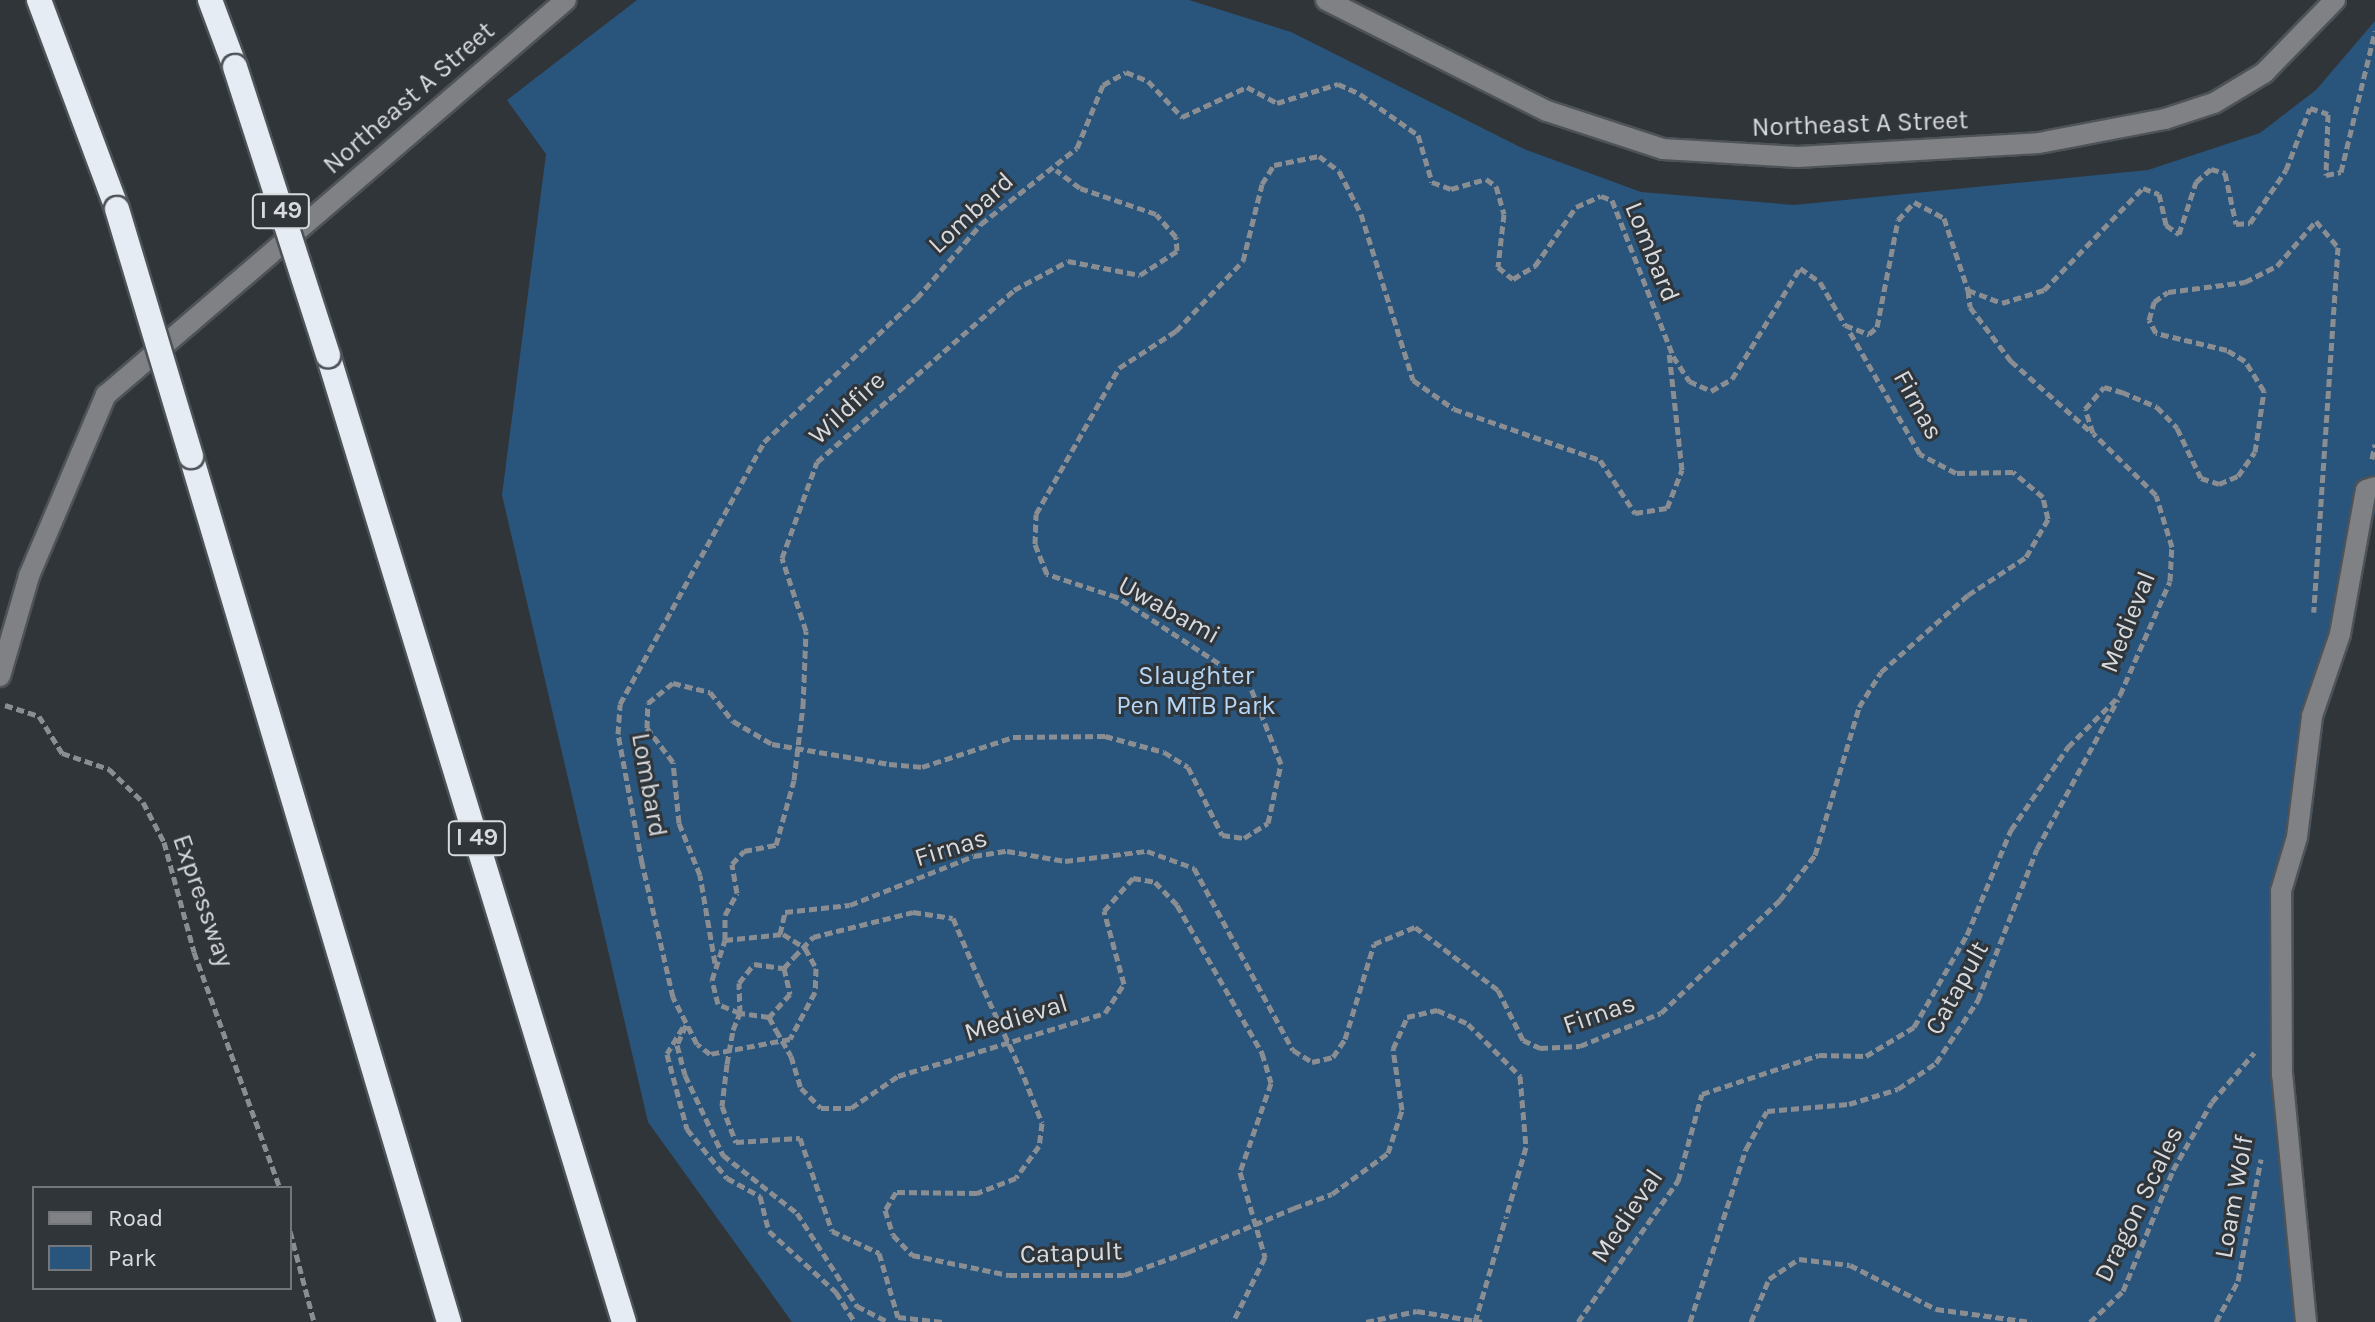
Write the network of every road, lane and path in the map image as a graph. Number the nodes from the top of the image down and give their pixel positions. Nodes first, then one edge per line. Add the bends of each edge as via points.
1 (39, 0) edge
2 (210, 0) edge
3 (1326, 0) edge
4 (2335, 0) edge
5 (560, 1) edge
6 (2375, 31) edge
7 (1056, 170) junction
8 (1968, 290) junction
9 (1845, 325) junction
10 (1668, 345) junction
11 (2093, 433) junction
12 (2375, 487) edge
13 (2316, 625) dead end
14 (0, 676) edge
15 (2120, 695) junction
16 (0, 703) edge
17 (798, 751) junction
18 (780, 934) junction
19 (725, 940) junction
20 (715, 968) junction
21 (784, 968) junction
22 (740, 1013) junction
23 (769, 1017) junction
24 (687, 1024) junction
25 (2279, 1027) junction
26 (2264, 1151) dead end
27 (279, 1186) edge
28 (292, 1239) edge
29 (314, 1322) edge
30 (449, 1322) edge
31 (624, 1322) edge
32 (855, 1322) edge
33 (888, 1322) edge
34 (943, 1322) edge
35 (1233, 1322) edge
36 (1366, 1322) edge
37 (1475, 1322) edge
38 (1482, 1322) edge
39 (1578, 1322) edge
40 (1690, 1322) edge
41 (1751, 1322) edge
42 (2031, 1322) edge
43 (2090, 1322) edge
44 (2216, 1322) edge
45 (2306, 1322) edge

1 - 30 highway, bridge via 117,209
2 - 31 highway, I 49, bridge via 328,355
3 - 4 street, Northeast A Street via 1547,111 1663,149 1798,157 2039,143 2165,119 2214,103 2264,73
5 - 14 street, Northeast A Street via 106,395 39,551
6 - 8 path via 2341,172 2326,175 2328,114 2310,108 2286,170 2250,223 2236,224 2229,182 2211,169 2196,182 2179,234 2166,225 2159,194 2143,188 2044,290 2002,303
7 - 10 path, Lombard via 1077,148 1103,85 1126,72 1148,81 1182,117 1247,87 1277,103 1338,84 1418,135 1432,182 1442,188 1472,178 1496,186 1504,214 1498,267 1513,279 1535,266 1576,207 1601,196 1612,200
7 - 17 path, Wildfire, bridge via 1080,188 1156,214 1176,237 1177,251 1140,275 1068,261 1014,290 817,462 782,558 806,631
7 - 24 path, Lombard via 981,224 917,298 764,442 625,690 618,734 673,997
8 - 9 path via 1944,218 1914,202 1898,220 1884,316 1869,334
8 - 11 path, Medieval via 1970,307 2011,361
9 - 10 path, Lombard via 1820,282 1800,268 1722,388 1689,381
9 - 18 path, Firnas via 1892,394 1920,454 1956,473 2013,472 2043,497 2048,519 2026,557 1968,595 1881,672 1859,707 1815,855 1780,900 1661,1013 1580,1046 1540,1048 1523,1040 1498,990 1415,927 1374,944 1345,1039 1333,1057 1312,1062 1293,1050 1194,868 1147,851 1065,861 1007,851 974,856 850,905 785,912
10 - 17 path, Uwabami via 1682,470 1667,508 1635,513 1600,460 1454,409 1413,380 1352,191 1319,156 1285,160 1262,184 1243,261 1176,331 1119,368 1036,514 1035,544 1047,574 1117,597 1249,683 1281,764 1268,823 1244,838 1222,835 1188,767 1164,752 1105,736 1013,737 922,767
11 - 13 path via 2085,409 2104,387 2122,392 2157,407 2177,428 2201,478 2219,484 2238,476 2255,452 2264,391 2245,361 2227,350 2156,333 2149,320 2154,302 2168,292 2245,282 2277,266 2316,221 2330,230 2338,247 2323,398
11 - 15 path, Medieval via 2156,495 2172,547 2170,581
12 - 25 street via 2366,490 2340,634 2312,716 2297,837 2281,891
15 - 39 path, Medieval via 2061,756 2011,830 1967,935 1914,1027 1866,1056 1819,1055 1702,1094 1678,1181
15 - 40 path, Catapult via 2091,761 2037,849 1978,1000 1936,1063 1898,1089 1849,1104 1767,1111 1746,1149
16 - 27 path, Expressway via 39,716 62,753 109,769 143,802 164,842 194,952
17 - 19 path, Wildfire, bridge via 776,845 744,851 732,864 737,893 725,915
17 - 20 path, Uwabami via 751,735 692,684 673,683 648,703 647,728 673,762 679,823 700,875
18 - 19 path
18 - 24 path, Lombard via 805,948 816,968 815,992 790,1039 710,1054
19 - 20 path
20 - 22 path via 718,1004
21 - 22 path via 754,964 739,983
21 - 23 path via 790,994
21 - 37 path, Catapult, bridge via 813,937 913,912 953,918 1042,1123 1039,1146 1016,1178 977,1193 896,1192 885,1210 893,1235 912,1255 1009,1275 1124,1275 1332,1194 1388,1153 1402,1110 1393,1049 1407,1017 1437,1010 1468,1024 1520,1076 1526,1147
22 - 23 path
22 - 34 path, bridge via 722,1106 736,1142 800,1138 832,1231 879,1253 898,1317
23 - 35 path, Medieval, bridge via 791,1056 801,1088 821,1108 851,1108 898,1076 1105,1013 1124,984 1104,911 1133,878 1155,882 1185,919 1262,1053 1271,1083 1240,1172 1265,1257
24 - 32 path via 667,1054 687,1129 727,1178 760,1196 769,1231 836,1292
24 - 33 path via 677,1045 685,1075 723,1155 797,1213 857,1306
25 - 43 path, Dragon Scales via 2212,1102 2173,1170 2123,1291
25 - 45 street
26 - 44 path, Loam Wolf via 2238,1281
28 - 29 path
36 - 38 path via 1417,1311
41 - 42 path via 1769,1279 1799,1259 1850,1265 1936,1309

